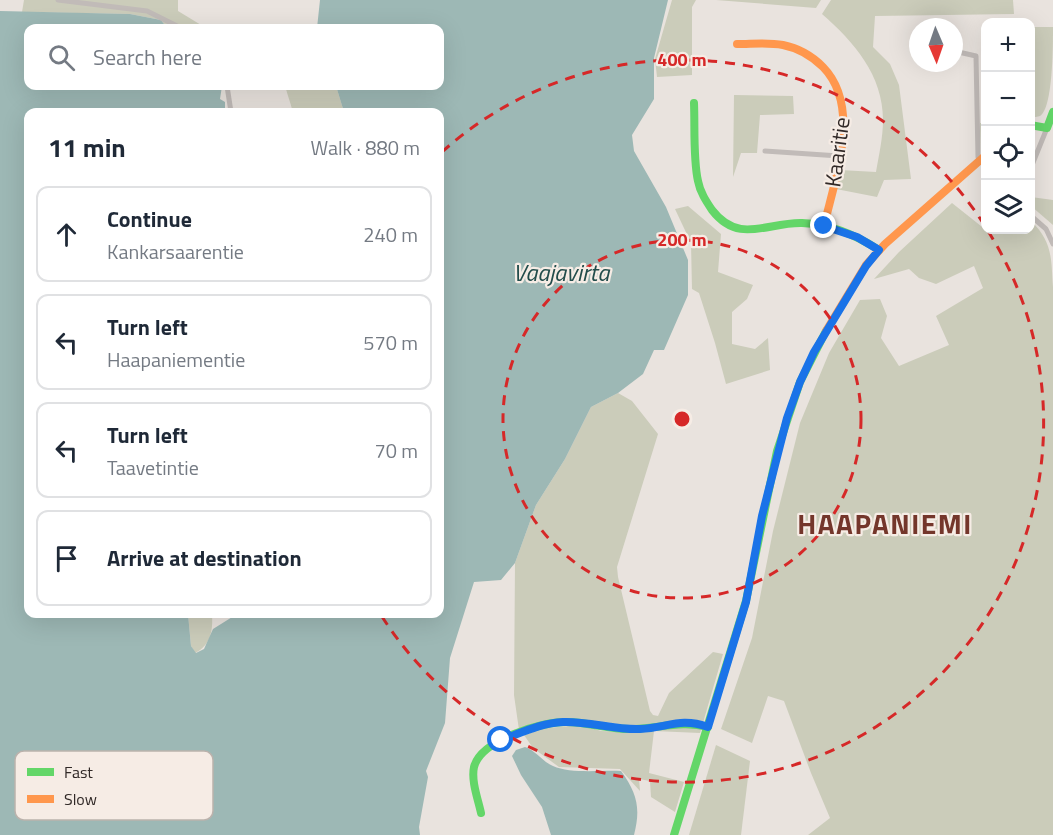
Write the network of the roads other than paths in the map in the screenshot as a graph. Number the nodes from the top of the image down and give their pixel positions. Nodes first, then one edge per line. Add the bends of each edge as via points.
1 (58, 0) edge
2 (173, 24) edge
3 (737, 44) dead end
4 (963, 53) edge
5 (228, 90) edge
6 (694, 103) dead end
7 (230, 108) edge
8 (1053, 112) edge
9 (1035, 126) edge
10 (1047, 128) junction
11 (765, 151) dead end
12 (839, 156) junction
13 (981, 158) edge
14 (1035, 158) edge
15 (981, 160) edge
16 (1035, 219) edge
17 (824, 226) junction
18 (1053, 244) edge
19 (879, 250) junction
20 (708, 727) junction
21 (481, 813) dead end
22 (674, 835) edge

1 - 2 street via 147,11
3 - 12 street, Kaaritie via 798,49 810,54 825,69 842,98
4 - 13 street via 976,56
5 - 7 street
6 - 17 street via 699,190 726,224 752,231 784,224
8 - 10 street
9 - 10 street
10 - 14 street
11 - 12 street
12 - 17 street, Kaaritie
15 - 19 street
16 - 18 street via 1046,229
17 - 19 street via 857,237
19 - 20 street via 814,352 790,409 772,472 746,602
20 - 21 street via 680,722 628,729 565,722 501,740 491,745 476,764
20 - 22 street

